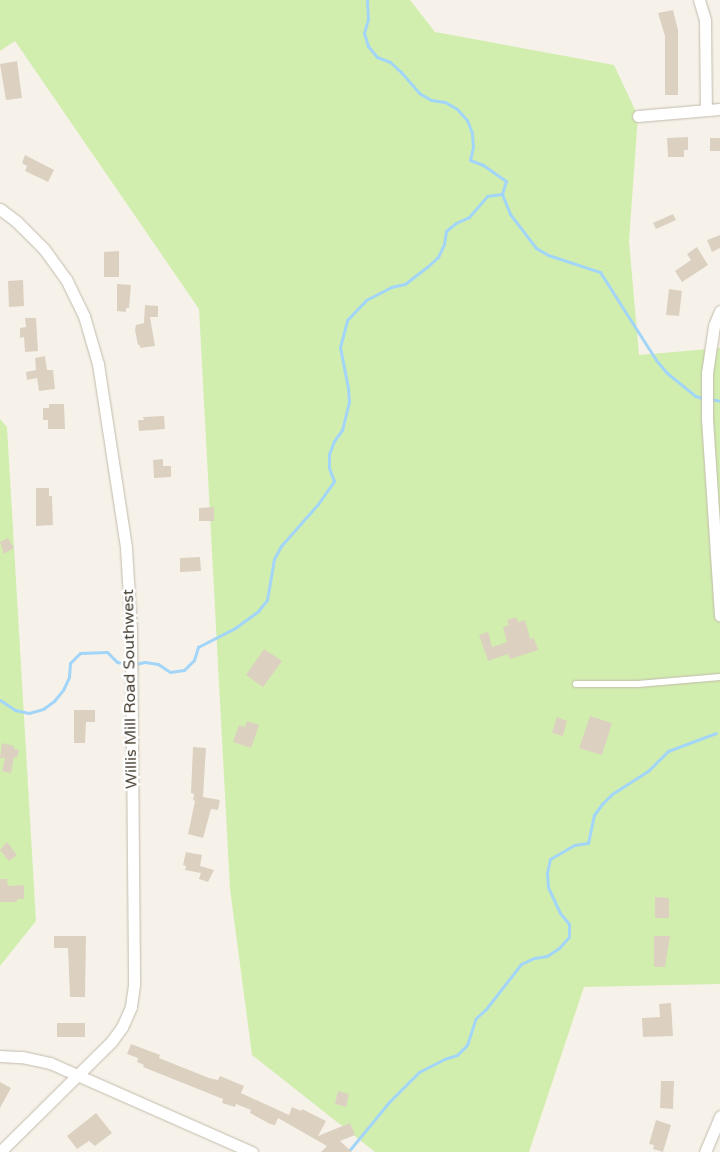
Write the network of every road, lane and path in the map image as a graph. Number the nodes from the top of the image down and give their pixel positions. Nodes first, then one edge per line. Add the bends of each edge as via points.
1 (699, 0) edge
2 (706, 109) junction
3 (720, 109) edge
4 (638, 116) dead end
5 (0, 209) edge
6 (720, 310) edge
7 (720, 616) edge
8 (720, 677) edge
9 (576, 684) dead end
10 (0, 1056) edge
11 (80, 1075) junction
12 (720, 1116) edge
13 (0, 1152) edge
14 (252, 1152) edge
15 (705, 1152) edge

1 - 2 street via 705,20
2 - 3 street
2 - 4 street
5 - 11 street, Willis Mill Road Southwest via 44,249 66,279 84,316 98,364 126,548 131,630 134,985 131,1007 122,1027
6 - 7 street via 714,326 707,373
8 - 9 lane via 638,684
10 - 11 street via 50,1063
11 - 13 street, Willis Mill Road Southwest
11 - 14 street
12 - 15 street

